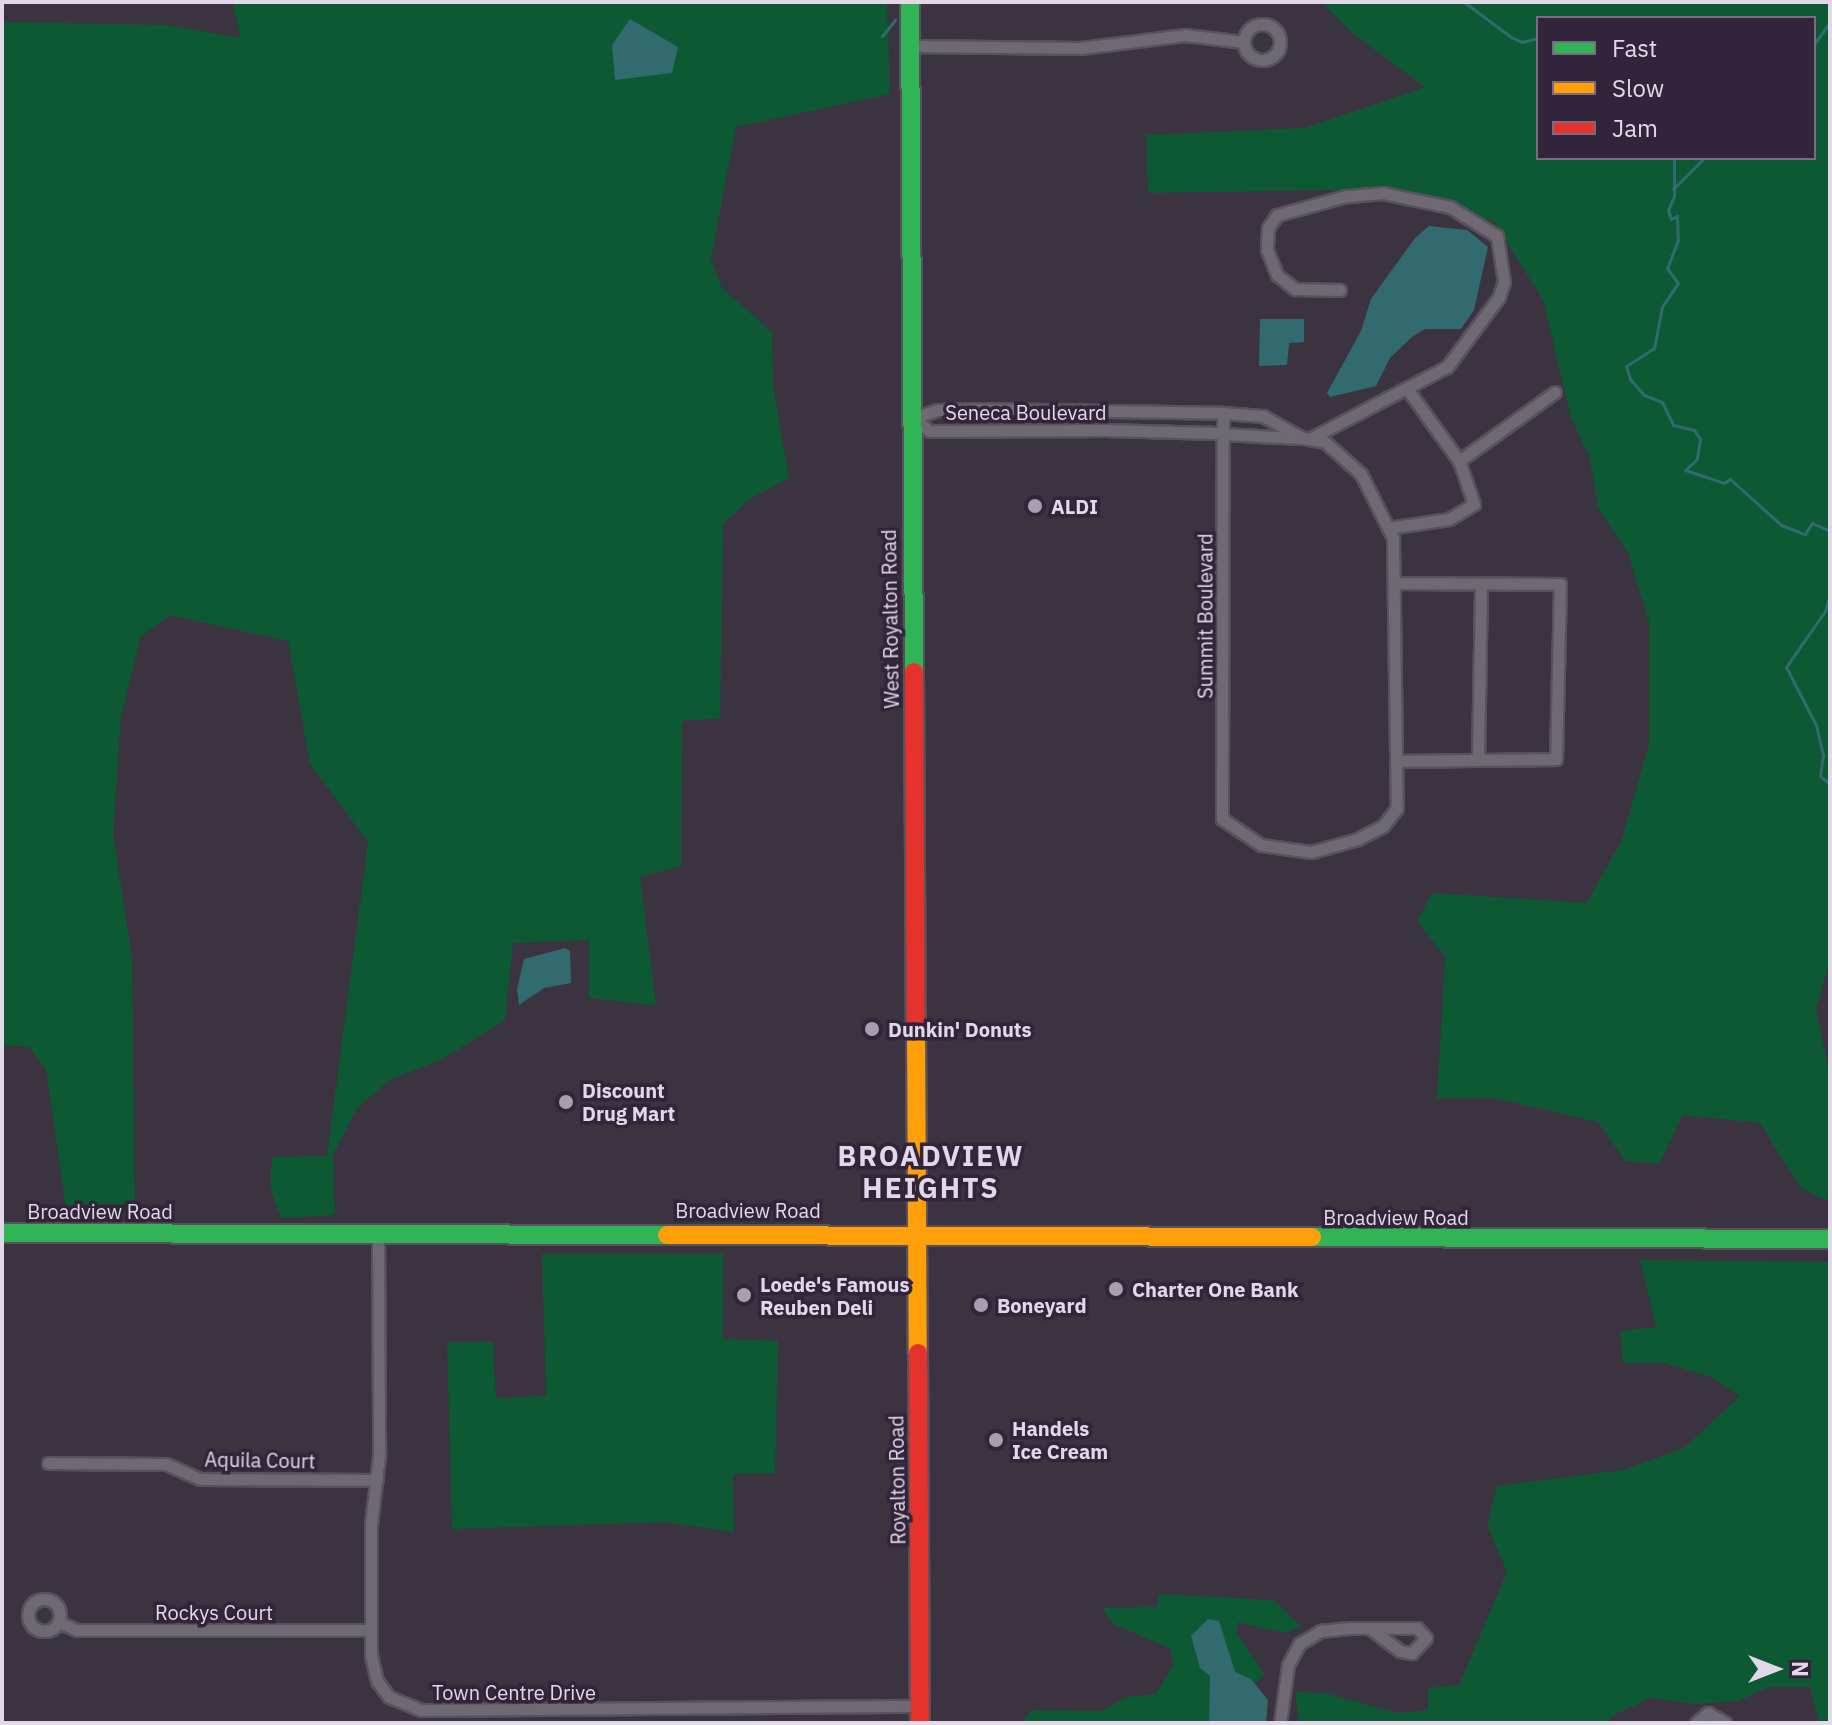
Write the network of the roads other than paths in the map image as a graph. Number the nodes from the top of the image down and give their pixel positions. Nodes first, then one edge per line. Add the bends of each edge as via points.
1 (910, 2) edge
2 (1244, 42) dead end
3 (910, 46) junction
4 (1340, 290) dead end
5 (1408, 390) junction
6 (1555, 392) dead end
7 (1223, 413) junction
8 (912, 418) junction
9 (1223, 434) junction
10 (1306, 439) junction
11 (1459, 461) junction
12 (1388, 528) junction
13 (1394, 583) junction
14 (1481, 584) junction
15 (1478, 760) junction
16 (1396, 761) junction
17 (1397, 808) joint
18 (2, 1233) edge
19 (378, 1233) junction
20 (918, 1236) junction
21 (1830, 1239) edge
22 (48, 1463) dead end
23 (377, 1480) junction
24 (58, 1622) dead end
25 (1370, 1628) dead end
26 (371, 1630) junction
27 (920, 1714) edge
28 (1280, 1723) edge
29 (1696, 1723) edge
30 (1725, 1723) edge

1 - 3 main road, West Royalton Road
2 - 3 street via 1185,35 1081,48
3 - 8 main road, West Royalton Road
4 - 5 street via 1295,289 1277,275 1267,250 1268,228 1277,215 1346,196 1383,193 1450,207 1497,236 1504,282 1499,297 1447,367
5 - 10 street
5 - 11 street
6 - 11 street
7 - 8 street, Seneca Boulevard via 980,409
7 - 9 street, Summit Boulevard
7 - 10 street, Seneca Boulevard via 1263,416
8 - 9 street, Seneca Boulevard via 930,431
8 - 20 main road, West Royalton Road
9 - 10 street, Seneca Boulevard
9 - 17 street, Summit Boulevard via 1222,819 1261,845 1311,852 1358,839 1383,826
10 - 12 street, Seneca Boulevard via 1325,442 1361,474
11 - 12 street via 1474,504 1449,519
12 - 13 street, Seneca Boulevard
13 - 14 street
13 - 16 street, Seneca Boulevard
14 - 15 street
14 - 15 street via 1560,584 1556,759
15 - 16 street
16 - 17 street, Seneca Boulevard
18 - 19 main road, Broadview Road
19 - 20 main road, Broadview Road
19 - 23 street, Town Centre Drive
20 - 21 main road, Broadview Road
20 - 27 main road, Royalton Road
22 - 23 street, Aquila Court via 166,1464 200,1479
23 - 26 street, Town Centre Drive via 371,1524
24 - 26 street, Rockys Court via 77,1630
25 - 28 street via 1321,1631 1299,1644 1282,1686
26 - 27 street, Town Centre Drive via 378,1685 394,1701 415,1710
29 - 30 street via 1714,1713

